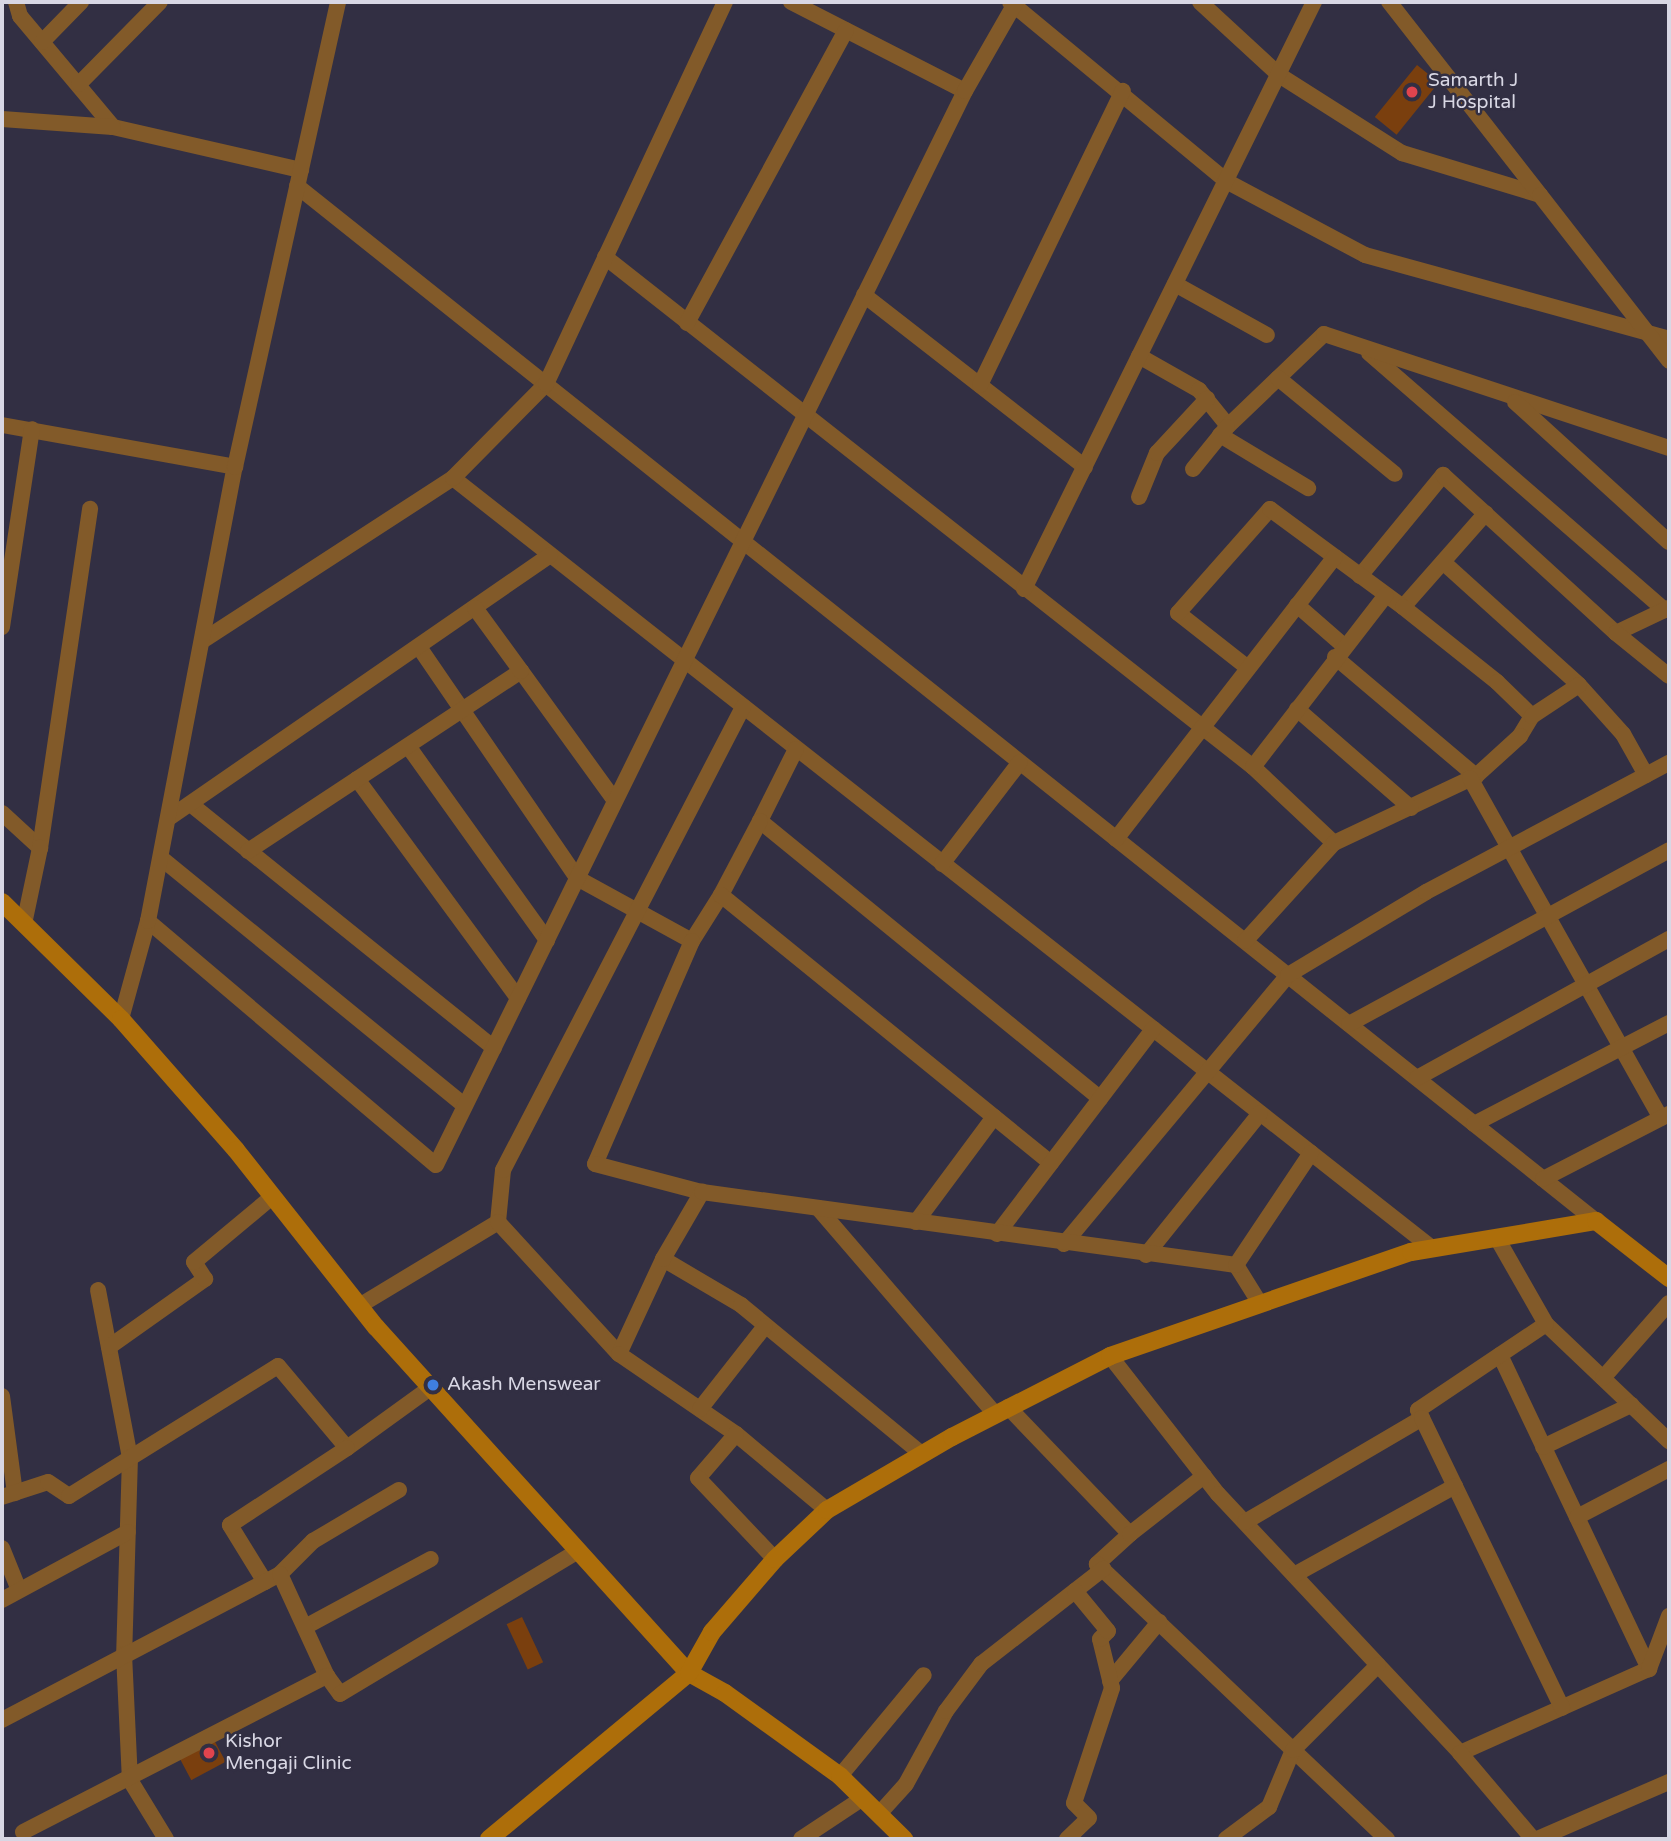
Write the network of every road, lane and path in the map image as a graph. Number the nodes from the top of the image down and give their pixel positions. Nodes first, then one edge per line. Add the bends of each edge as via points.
1 (16, 2) edge
2 (81, 2) edge
3 (160, 2) edge
4 (338, 2) edge
5 (725, 2) edge
6 (791, 2) edge
7 (1200, 2) edge
8 (1314, 2) edge
9 (1389, 2) edge
10 (1014, 3) edge
11 (846, 30) junction
12 (42, 42) junction
13 (1279, 75) junction
14 (79, 84) junction
15 (1123, 91) junction
16 (965, 92) junction
17 (2, 119) edge
18 (113, 127) junction
19 (299, 178) junction
20 (1226, 181) junction
21 (1540, 195) junction
22 (605, 257) junction
23 (1175, 284) junction
24 (864, 295) junction
25 (687, 323) junction
26 (1647, 333) junction
27 (1267, 335) dead end
28 (1669, 339) edge
29 (1362, 346) junction
30 (1139, 356) junction
31 (1669, 361) edge
32 (1278, 378) junction
33 (546, 384) junction
34 (979, 385) junction
35 (1511, 398) junction
36 (1207, 399) junction
37 (804, 418) junction
38 (2, 425) edge
39 (32, 429) junction
40 (1224, 431) junction
41 (1669, 448) edge
42 (235, 467) junction
43 (1085, 467) junction
44 (1193, 469) dead end
45 (1395, 474) dead end
46 (453, 478) junction
47 (1308, 488) dead end
48 (1139, 497) dead end
49 (90, 509) dead end
50 (1486, 513) junction
51 (743, 541) junction
52 (1669, 542) edge
53 (550, 555) junction
54 (1335, 557) junction
55 (1443, 562) junction
56 (1360, 576) junction
57 (1024, 589) junction
58 (1386, 594) junction
59 (1297, 606) junction
60 (1403, 607) junction
61 (475, 608) junction
62 (1667, 609) edge
63 (2, 627) edge
64 (1616, 633) junction
65 (202, 641) junction
66 (419, 647) junction
67 (1340, 652) junction
68 (684, 661) junction
69 (1248, 668) junction
70 (521, 671) junction
71 (1669, 676) edge
72 (1578, 685) junction
73 (743, 707) junction
74 (1297, 709) junction
75 (463, 710) junction
76 (1532, 716) junction
77 (1202, 728) junction
78 (408, 746) junction
79 (796, 749) junction
80 (1020, 762) junction
81 (1669, 763) edge
82 (1253, 766) junction
83 (1646, 775) junction
84 (1473, 777) junction
85 (357, 779) junction
86 (615, 801) junction
87 (192, 806) junction
88 (1411, 808) junction
89 (2, 813) edge
90 (169, 818) junction
91 (760, 821) junction
92 (1116, 839) junction
93 (1334, 843) junction
94 (1510, 847) junction
95 (40, 848) junction
96 (1669, 850) edge
97 (248, 851) junction
98 (160, 858) junction
99 (942, 864) junction
100 (577, 878) junction
101 (721, 895) junction
102 (2, 902) edge
103 (635, 909) junction
104 (1547, 913) junction
105 (148, 921) junction
106 (24, 924) junction
107 (1669, 939) edge
108 (547, 940) junction
109 (692, 941) junction
110 (1245, 942) junction
111 (1288, 975) junction
112 (1585, 986) junction
113 (519, 998) junction
114 (121, 1019) junction
115 (1669, 1023) edge
116 (1349, 1024) junction
117 (1153, 1029) junction
118 (494, 1048) junction
119 (1620, 1048) junction
120 (1206, 1071) junction
121 (1417, 1078) junction
122 (1100, 1098) junction
123 (465, 1106) junction
124 (1260, 1113) junction
125 (1665, 1116) edge
126 (994, 1117) junction
127 (1474, 1124) junction
128 (1311, 1153) junction
129 (1051, 1163) junction
130 (1543, 1179) junction
131 (702, 1192) junction
132 (272, 1197) junction
133 (818, 1208) junction
134 (1596, 1221) junction
135 (499, 1222) junction
136 (916, 1222) junction
137 (997, 1234) junction
138 (1497, 1238) junction
139 (1064, 1244) junction
140 (1432, 1248) junction
141 (1146, 1255) junction
142 (663, 1259) junction
143 (1236, 1265) junction
144 (1669, 1278) edge
145 (99, 1290) dead end
146 (1259, 1302) junction
147 (1669, 1303) edge
148 (359, 1306) junction
149 (1546, 1324) junction
150 (765, 1326) junction
151 (110, 1347) junction
152 (619, 1354) junction
153 (1500, 1355) junction
154 (1110, 1356) junction
155 (1603, 1378) junction
156 (430, 1388) junction
157 (2, 1396) edge
158 (1631, 1405) junction
159 (700, 1409) junction
160 (1002, 1411) junction
161 (1422, 1418) junction
162 (736, 1434) junction
163 (1669, 1441) edge
164 (1543, 1447) junction
165 (348, 1448) junction
166 (922, 1454) junction
167 (130, 1458) junction
168 (1669, 1469) edge
169 (1204, 1476) junction
170 (1455, 1486) junction
171 (399, 1490) dead end
172 (8, 1495) edge
173 (827, 1510) junction
174 (1577, 1517) junction
175 (1245, 1522) junction
176 (128, 1532) junction
177 (1130, 1534) junction
178 (2, 1548) edge
179 (578, 1551) junction
180 (431, 1559) dead end
181 (775, 1559) junction
182 (1102, 1569) junction
183 (280, 1574) junction
184 (1294, 1576) junction
185 (265, 1582) junction
186 (19, 1590) junction
187 (1075, 1591) junction
188 (2, 1600) edge
189 (1669, 1616) edge
190 (1159, 1622) junction
191 (305, 1627) junction
192 (124, 1654) junction
193 (1378, 1665) junction
194 (1649, 1669) junction
195 (689, 1673) junction
196 (924, 1675) dead end
197 (327, 1676) junction
198 (1110, 1681) junction
199 (1562, 1708) junction
200 (2, 1720) edge
201 (1293, 1750) junction
202 (1460, 1753) junction
203 (839, 1776) junction
204 (130, 1780) junction
205 (1669, 1782) edge
206 (863, 1798) junction
207 (879, 1814) junction
208 (23, 1832) dead end
209 (166, 1839) edge
210 (489, 1839) edge
211 (801, 1839) edge
212 (904, 1839) edge
213 (1067, 1839) edge
214 (1226, 1839) edge
215 (1387, 1839) edge
216 (1535, 1839) edge

1 - 12 street via 20,16
2 - 12 street
3 - 14 street
4 - 19 street
5 - 22 street
6 - 11 street
7 - 13 street
8 - 13 street
9 - 21 street
10 - 15 street
10 - 16 street
11 - 16 street
11 - 25 street
12 - 14 street
13 - 20 street
13 - 21 street via 1402,153
14 - 18 street
15 - 20 street
15 - 34 street
16 - 24 street
17 - 18 street
18 - 19 street
19 - 33 street
19 - 42 street
20 - 23 street
20 - 26 street via 1365,255
21 - 26 street
22 - 25 street
22 - 33 street
23 - 27 street
23 - 30 street
24 - 34 street
24 - 37 street
25 - 37 street
26 - 28 street
26 - 31 street
29 - 32 street via 1324,334
29 - 35 street
29 - 62 street
30 - 36 street
30 - 43 street
32 - 40 street
32 - 45 street
33 - 46 street
33 - 51 street
34 - 43 street
35 - 41 street
35 - 52 street
36 - 40 street
36 - 48 street via 1157,453
37 - 51 street
37 - 57 street
38 - 39 street
39 - 42 street
39 - 63 street
40 - 44 street
40 - 47 street
42 - 65 street
43 - 57 street
46 - 53 street
46 - 65 street
49 - 95 street
50 - 55 street
50 - 56 street via 1443,475
50 - 64 street
51 - 68 street
51 - 80 street
53 - 61 street
53 - 68 street
54 - 56 street
54 - 59 street
54 - 69 street via 1270,509 1178,613
55 - 60 street
55 - 72 street
56 - 58 street
57 - 77 street
58 - 60 street
58 - 67 street
59 - 67 street
59 - 69 street
60 - 76 street
61 - 66 street
61 - 70 street
62 - 64 street
64 - 71 street
65 - 90 street
66 - 75 street
66 - 87 street
67 - 74 street
67 - 84 street
68 - 73 street
68 - 86 street
69 - 77 street
70 - 75 street
70 - 86 street
72 - 76 street
72 - 83 street via 1623,734
73 - 79 street
73 - 103 street
74 - 82 street
74 - 88 street
75 - 78 street
75 - 100 street
76 - 84 street via 1520,736
77 - 82 street
77 - 92 street
78 - 85 street
78 - 108 street
79 - 91 street
79 - 99 street
80 - 92 street
80 - 99 street
81 - 83 street
82 - 93 street
83 - 94 street
84 - 88 street
84 - 94 street
85 - 97 street
85 - 113 street
86 - 100 street
87 - 90 street
87 - 97 street
88 - 93 street
89 - 95 street
90 - 98 street
91 - 101 street
91 - 122 street
92 - 110 street
93 - 110 street
94 - 104 street
94 - 111 street
95 - 106 street
96 - 104 street
97 - 118 street
98 - 105 street
98 - 123 street
99 - 117 street
100 - 103 street
100 - 108 street
101 - 109 street
101 - 126 street
102 - 106 street
103 - 109 street
103 - 135 street via 499,1179
104 - 112 street
104 - 116 street
105 - 114 street
105 - 123 street via 436,1166
106 - 114 street
107 - 112 street
108 - 113 street
109 - 131 street via 595,1164
110 - 111 street
111 - 116 street
111 - 120 street
112 - 119 street
112 - 121 street
113 - 118 street
114 - 132 street
115 - 119 street
116 - 121 street
117 - 120 street
117 - 122 street
118 - 123 street
119 - 125 street
119 - 127 street
120 - 124 street
120 - 139 street
121 - 127 street
122 - 129 street
124 - 128 street
124 - 141 street
125 - 130 street
126 - 129 street
126 - 136 street
127 - 130 street
128 - 140 street
128 - 143 street
129 - 137 street
130 - 134 street
131 - 133 street
131 - 142 street
132 - 148 street
132 - 151 street via 194,1262 205,1279
133 - 136 street
133 - 160 street
134 - 138 street
134 - 144 street
135 - 148 street
135 - 152 street
136 - 137 street
137 - 139 street
138 - 140 street
138 - 149 street
139 - 141 street
140 - 146 street
141 - 143 street
142 - 150 street via 741,1305
142 - 152 street
143 - 146 street
145 - 151 street
146 - 154 street
147 - 155 street
148 - 156 street
149 - 153 street
149 - 155 street
150 - 159 street
150 - 166 street
151 - 167 street
152 - 159 street
153 - 161 street via 1418,1410
153 - 164 street
154 - 160 street
154 - 169 street
155 - 158 street
156 - 165 street
156 - 179 street
157 - 172 street
158 - 163 street
158 - 164 street
159 - 162 street
160 - 166 street
160 - 177 street
161 - 170 street
161 - 175 street
162 - 173 street
162 - 181 street via 698,1478
164 - 174 street
165 - 167 street via 278,1366
165 - 185 street via 230,1525
166 - 173 street
167 - 172 street via 69,1496 48,1482
167 - 176 street
168 - 174 street
169 - 175 street
169 - 177 street
170 - 184 street
170 - 199 street
171 - 183 street via 307,1545
173 - 181 street
174 - 194 street
175 - 184 street
176 - 186 street
176 - 192 street
177 - 182 street via 1097,1564
178 - 186 street
179 - 195 street
179 - 197 street via 341,1694
180 - 191 street
181 - 195 street via 712,1632
182 - 187 street
182 - 190 street
183 - 185 street
183 - 191 street
184 - 193 street
185 - 192 street
186 - 188 street
187 - 198 street via 1108,1631 1100,1639
187 - 207 street via 981,1664 946,1710 906,1784
189 - 194 street
190 - 198 street
190 - 201 street
191 - 197 street
192 - 200 street
192 - 204 street
193 - 201 street
193 - 202 street
194 - 199 street
195 - 203 street via 725,1693
195 - 210 street
196 - 203 street
197 - 204 street
198 - 213 street via 1112,1688 1074,1802 1089,1818
199 - 202 street
201 - 214 street via 1269,1807
201 - 215 street
202 - 216 street
203 - 206 street
204 - 208 street
204 - 209 street
205 - 216 street
206 - 207 street
206 - 211 street
207 - 212 street

